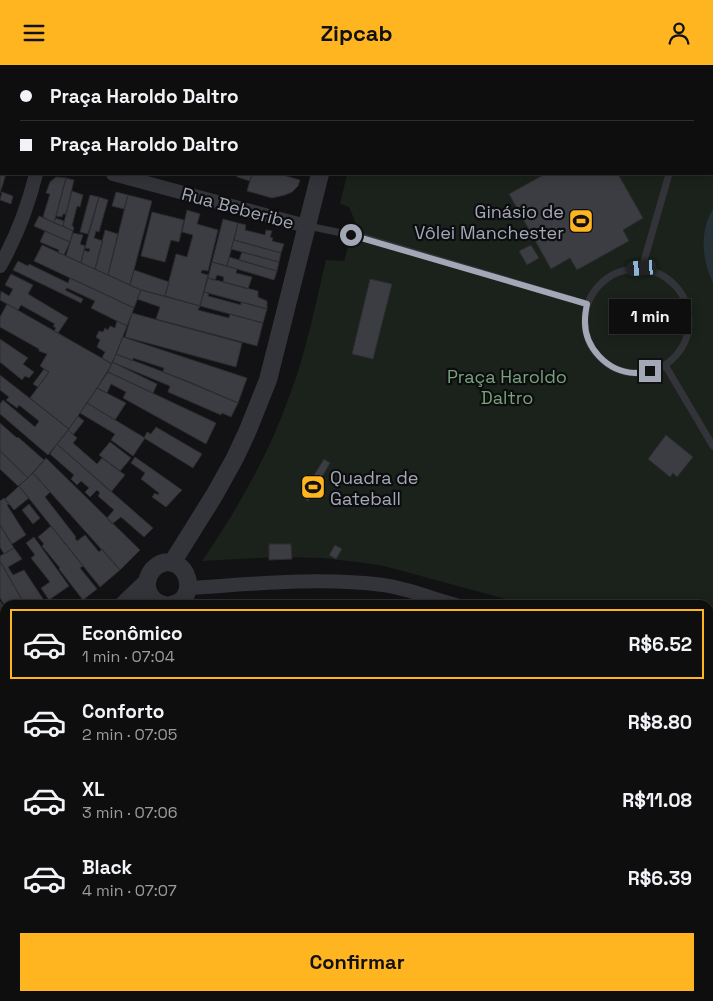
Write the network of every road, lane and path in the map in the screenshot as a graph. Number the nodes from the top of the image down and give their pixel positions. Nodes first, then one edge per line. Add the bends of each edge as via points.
1 (36, 175) edge
2 (117, 175) edge
3 (320, 175) edge
4 (669, 175) edge
5 (306, 225) junction
6 (0, 266) edge
7 (642, 268) junction
8 (587, 304) junction
9 (665, 365) junction
10 (713, 447) edge
11 (172, 563) junction
12 (146, 583) junction
13 (189, 588) junction
14 (128, 600) edge
15 (155, 600) edge
16 (183, 600) edge
17 (438, 600) edge

1 - 6 street via 28,206
2 - 5 street, Rua Beberibe
3 - 5 street
4 - 7 lane
5 - 8 lane via 366,238
5 - 11 street via 268,380 248,430 215,494
7 - 8 lane via 625,269 609,277
7 - 9 lane via 658,272 672,281 688,308 686,340
8 - 9 lane via 584,320 587,336 605,362 619,370 634,373
9 - 10 lane
11 - 12 street via 152,569
11 - 13 street via 184,569
12 - 14 street
12 - 15 street
13 - 16 street
13 - 17 street via 346,582 385,585

